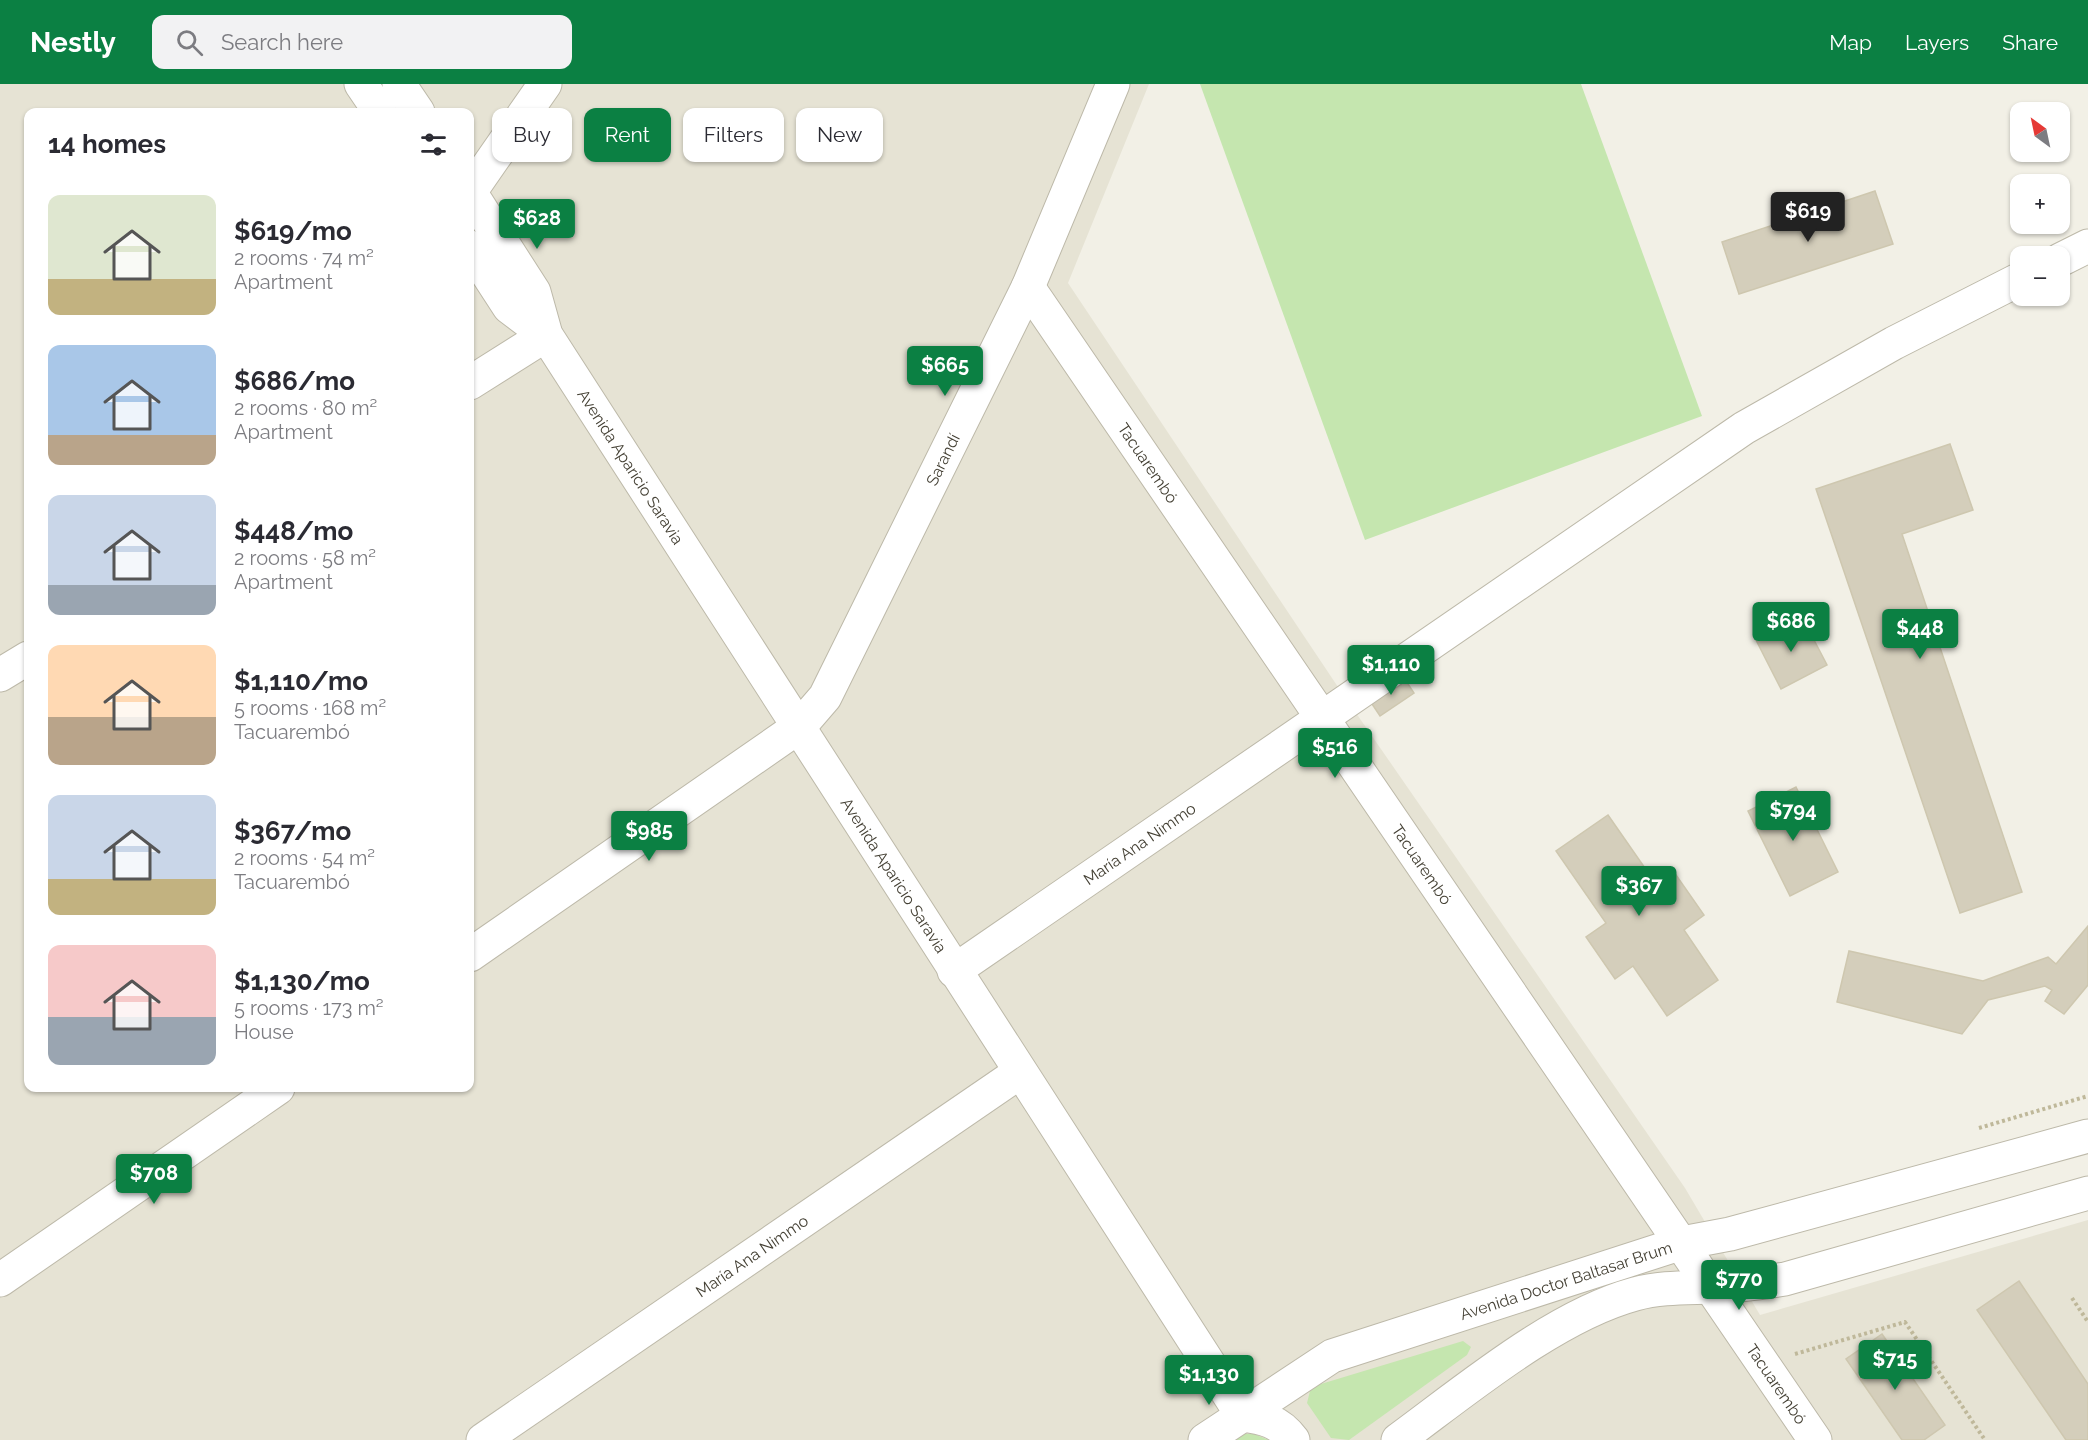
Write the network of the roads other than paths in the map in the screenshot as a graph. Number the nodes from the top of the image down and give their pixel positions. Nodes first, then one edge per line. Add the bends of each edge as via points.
1 (361, 84) edge
2 (399, 84) edge
3 (545, 84) edge
4 (1113, 84) edge
5 (377, 108) edge
6 (415, 108) edge
7 (474, 186) edge
8 (474, 198) edge
9 (2088, 246) edge
10 (474, 253) edge
11 (2070, 255) edge
12 (2010, 284) edge
13 (1028, 287) junction
14 (546, 335) junction
15 (474, 380) edge
16 (24, 660) edge
17 (0, 675) edge
18 (1322, 715) junction
19 (800, 726) junction
20 (474, 952) edge
21 (954, 971) junction
22 (1020, 1072) junction
23 (272, 1092) edge
24 (2088, 1136) edge
25 (2088, 1193) edge
26 (1682, 1243) junction
27 (0, 1280) edge
28 (1710, 1287) junction
29 (1242, 1415) junction
30 (483, 1440) edge
31 (1205, 1440) edge
32 (1293, 1440) edge
33 (1398, 1440) edge
34 (1815, 1440) edge

1 - 5 street
2 - 6 street
3 - 7 street
4 - 13 street, Sarandí
8 - 14 street, Avenida Aparicio Saravia via 534,292
9 - 11 street
10 - 14 street, Avenida Aparicio Saravia via 509,307
12 - 18 street, María Ana Nimmo via 1894,343 1744,428
13 - 18 street, Tacuarembó
13 - 19 street, Sarandí via 825,697
14 - 15 street
14 - 19 street, Avenida Aparicio Saravia
16 - 17 street
18 - 21 street, María Ana Nimmo
18 - 26 street, Tacuarembó
19 - 20 street, Sarandí
19 - 21 street, Avenida Aparicio Saravia
21 - 22 street, Avenida Aparicio Saravia
22 - 29 street, Avenida Aparicio Saravia
22 - 30 street, María Ana Nimmo
23 - 27 street
24 - 26 street, Avenida Doctor Baltasar Brum via 1730,1234
25 - 28 street, Avenida Doctor Baltasar Brum via 1785,1279
26 - 28 street, Tacuarembó
26 - 29 street, Avenida Doctor Baltasar Brum via 1332,1356
28 - 33 street, Avenida Doctor Baltasar Brum via 1670,1287 1634,1294 1558,1328
28 - 34 street, Tacuarembó
29 - 31 street, Avenida Doctor Baltasar Brum
29 - 32 street via 1269,1419 1285,1429

